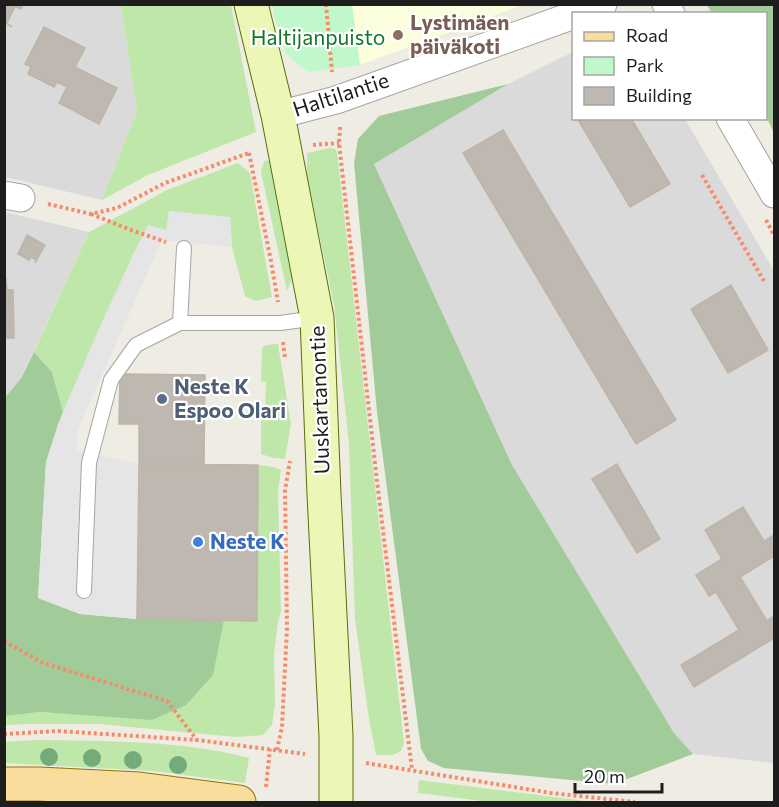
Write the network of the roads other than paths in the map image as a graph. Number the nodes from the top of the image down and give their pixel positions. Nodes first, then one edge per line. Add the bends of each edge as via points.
1 (251, 4) edge
2 (603, 4) edge
3 (581, 12) edge
4 (572, 15) edge
5 (278, 115) junction
6 (731, 120) edge
7 (774, 194) edge
8 (184, 248) road end
9 (317, 318) junction
10 (180, 323) junction
11 (84, 591) dead end
12 (4, 784) edge
13 (252, 797) edge
14 (336, 802) edge

1 - 5 main road, Uuskartanontie
2 - 3 street, Haltilantie
4 - 5 street, Haltilantie via 336,100
5 - 9 main road, Uuskartanontie
6 - 7 street
8 - 10 lane
9 - 10 lane via 280,323
9 - 14 main road, Uuskartanontie via 336,725
10 - 11 lane via 136,345 111,380 89,463
12 - 13 main road

